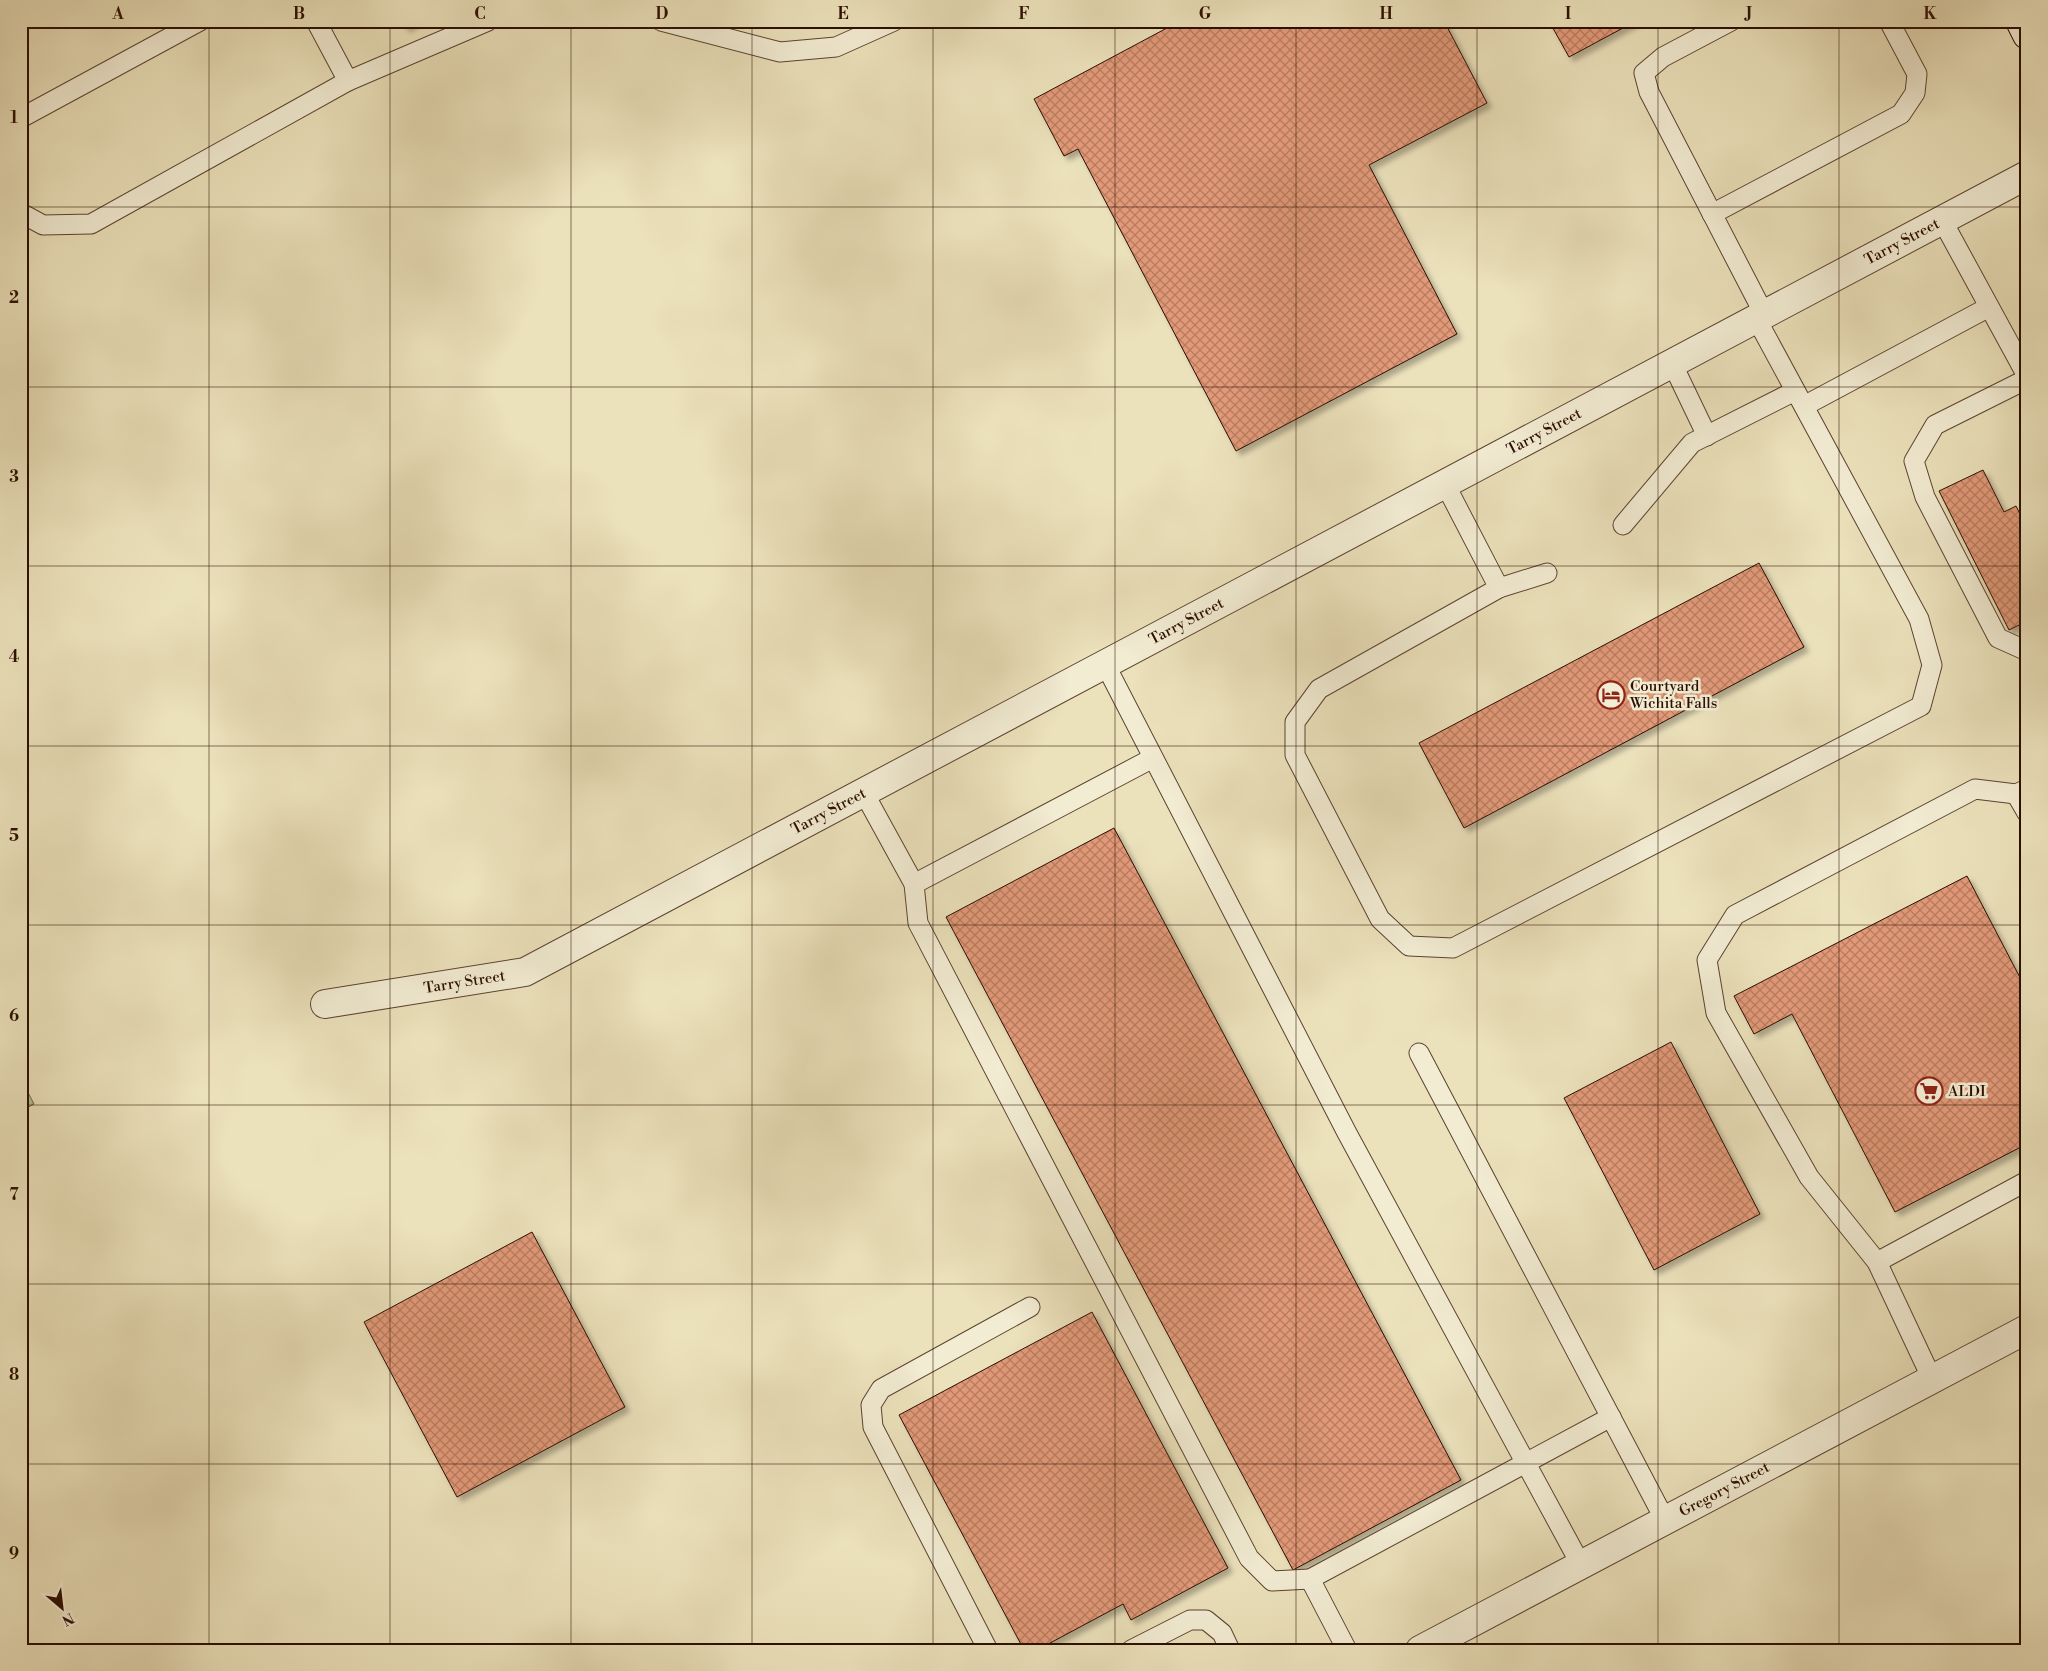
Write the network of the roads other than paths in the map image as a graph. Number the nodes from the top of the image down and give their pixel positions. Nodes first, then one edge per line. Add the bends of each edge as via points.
1 (200, 21) edge
2 (316, 21) edge
3 (488, 21) edge
4 (661, 21) edge
5 (894, 21) edge
6 (1731, 21) edge
7 (1889, 21) edge
8 (2020, 21) edge
9 (2027, 35) edge
10 (348, 81) junction
11 (21, 118) edge
12 (2027, 175) edge
13 (21, 213) edge
14 (1712, 214) junction
15 (1942, 220) junction
16 (1990, 308) junction
17 (1760, 316) junction
18 (1672, 363) junction
19 (2027, 378) edge
20 (1799, 398) junction
21 (1707, 436) junction
22 (1445, 484) junction
23 (1623, 525) dead end
24 (1547, 573) dead end
25 (1499, 588) junction
26 (2027, 651) edge
27 (1105, 664) junction
28 (1153, 758) junction
29 (2022, 791) edge
30 (864, 793) junction
31 (2027, 813) edge
32 (914, 884) junction
33 (325, 1004) dead end
34 (1419, 1053) dead end
35 (2027, 1181) edge
36 (1877, 1262) junction
37 (1030, 1307) dead end
38 (2027, 1329) edge
39 (1932, 1379) junction
40 (1611, 1417) junction
41 (1525, 1461) junction
42 (1665, 1520) junction
43 (1581, 1565) junction
44 (1310, 1579) junction
45 (988, 1650) edge
46 (1131, 1650) edge
47 (1230, 1650) edge
48 (1347, 1650) edge
49 (1420, 1650) edge

1 - 11 lane
2 - 10 lane
3 - 10 lane
4 - 5 lane via 780,52 836,47
6 - 14 lane via 1663,57 1644,73 1649,92
7 - 14 lane via 1917,74 1915,93 1901,114
8 - 9 street
10 - 13 lane via 90,224 43,225
12 - 15 street, Tarry Street
14 - 17 lane
15 - 16 lane
15 - 17 street, Tarry Street
16 - 19 lane
16 - 20 lane
17 - 18 street, Tarry Street
17 - 20 lane
18 - 21 lane
18 - 22 street, Tarry Street
19 - 26 lane via 1935,425 1914,461 1925,497 1998,638
20 - 21 lane
20 - 25 lane via 1918,619 1932,665 1921,706 1453,948 1409,946 1380,919 1295,755 1295,722 1319,688
21 - 23 lane via 1692,443
22 - 25 lane
22 - 27 street, Tarry Street
24 - 25 lane
27 - 28 lane
27 - 30 street, Tarry Street
28 - 32 lane
28 - 41 lane via 1347,1133
29 - 31 lane
29 - 36 lane via 1975,789 1736,915 1707,960 1716,1013 1809,1177
30 - 32 lane
30 - 33 street, Tarry Street via 525,972
32 - 44 lane via 918,923 1249,1558 1272,1581
34 - 40 lane
35 - 36 lane
36 - 39 lane
37 - 45 lane via 881,1389 871,1404 873,1427
38 - 39 street, Gregory Street
39 - 42 street, Gregory Street
40 - 41 lane
40 - 42 lane
41 - 43 lane
41 - 44 lane
42 - 43 street, Gregory Street
43 - 49 street, Gregory Street
44 - 48 lane
46 - 47 lane via 1190,1620 1206,1620 1222,1633

